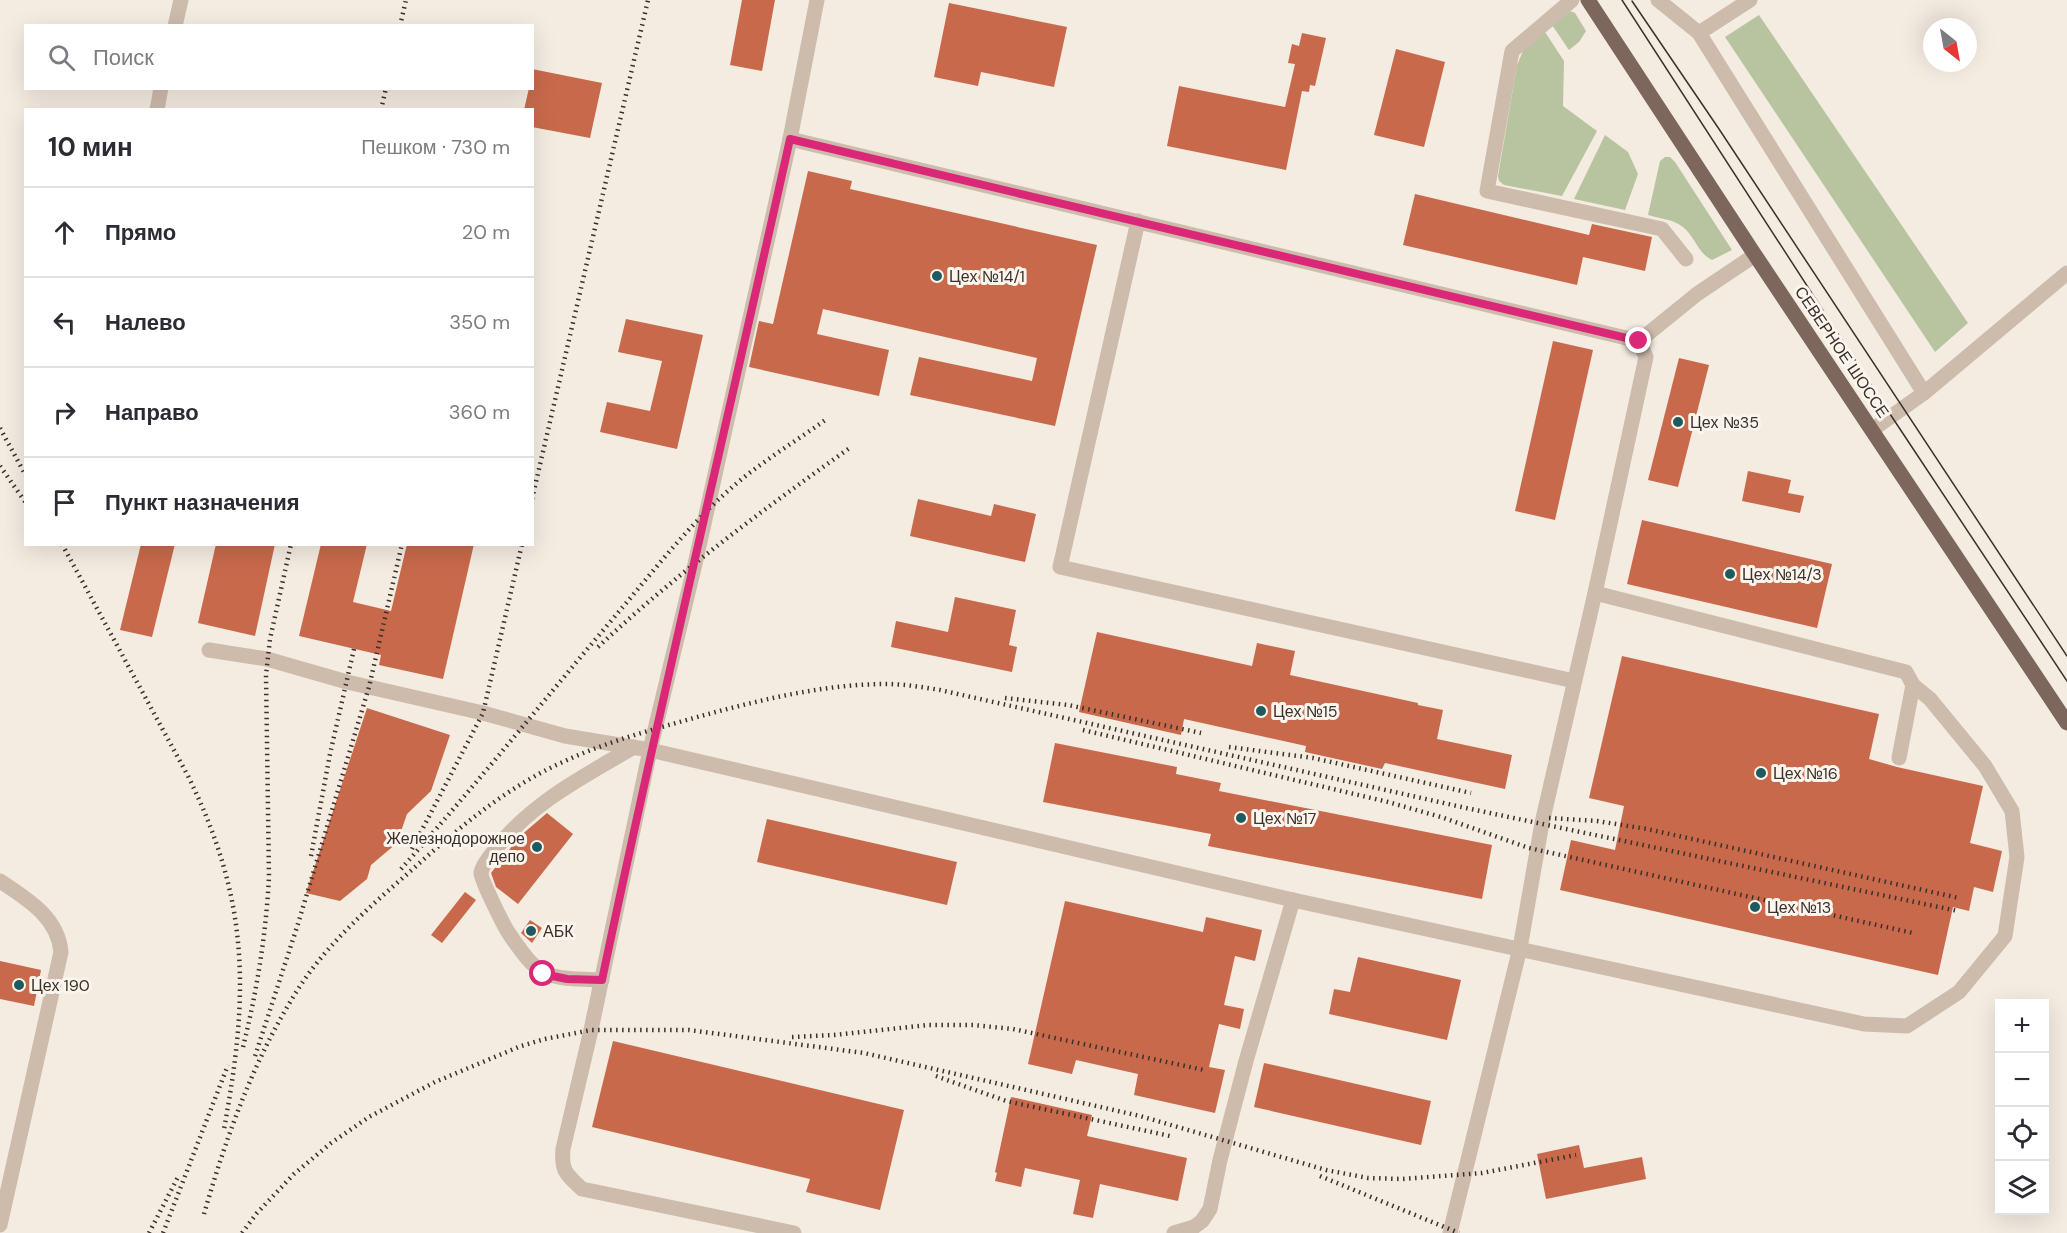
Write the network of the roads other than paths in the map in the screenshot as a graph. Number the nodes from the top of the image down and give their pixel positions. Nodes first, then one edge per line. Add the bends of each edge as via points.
1 (181, 0) edge
2 (818, 0) edge
3 (1572, 0) edge
4 (1588, 0) edge
5 (1658, 0) edge
6 (1750, 0) edge
7 (175, 24) edge
8 (1699, 33) junction
9 (161, 90) edge
10 (157, 108) edge
11 (790, 139) junction
12 (1138, 221) junction
13 (1755, 255) junction
14 (1686, 259) dead end
15 (2067, 273) edge
16 (1639, 341) junction
17 (1924, 393) junction
18 (1872, 430) junction
19 (1595, 593) junction
20 (209, 650) dead end
21 (1574, 681) junction
22 (1913, 685) junction
23 (2067, 723) edge
24 (634, 747) junction
25 (650, 750) junction
26 (1899, 758) dead end
27 (0, 881) edge
28 (1293, 900) junction
29 (1520, 948) junction
30 (602, 980) junction
31 (0, 1225) edge
32 (794, 1233) edge
33 (1174, 1233) edge
34 (1450, 1233) edge

1 - 7 lane
2 - 11 lane
3 - 14 lane via 1512,51 1487,191 1662,229
4 - 13 main road, СЕВЕРНОЕ ШОССЕ
5 - 8 lane
6 - 8 lane
8 - 17 lane
9 - 10 lane
11 - 12 lane
11 - 25 lane
12 - 16 lane
12 - 21 lane via 1060,567
13 - 16 lane via 1697,294
13 - 18 main road, СЕВЕРНОЕ ШОССЕ
15 - 17 lane
16 - 19 lane via 1646,357
17 - 18 lane
18 - 23 main road, СЕВЕРНОЕ ШОССЕ
19 - 21 lane
19 - 22 lane via 1906,672
20 - 24 lane via 267,659 565,736
21 - 29 lane via 1542,823
22 - 26 lane
22 - 29 lane via 1930,699 1985,766 2012,811 2017,857 2005,936 1959,992 1907,1026 1864,1024
24 - 25 lane
24 - 30 lane via 532,811 498,846 481,873 506,929 531,964 550,976
25 - 28 lane
25 - 30 lane
27 - 31 lane via 47,917 60,941 61,952
28 - 29 lane
28 - 33 lane via 1246,1061 1210,1209 1194,1227
29 - 34 lane
30 - 32 lane via 563,1149 561,1164 568,1176 582,1189

